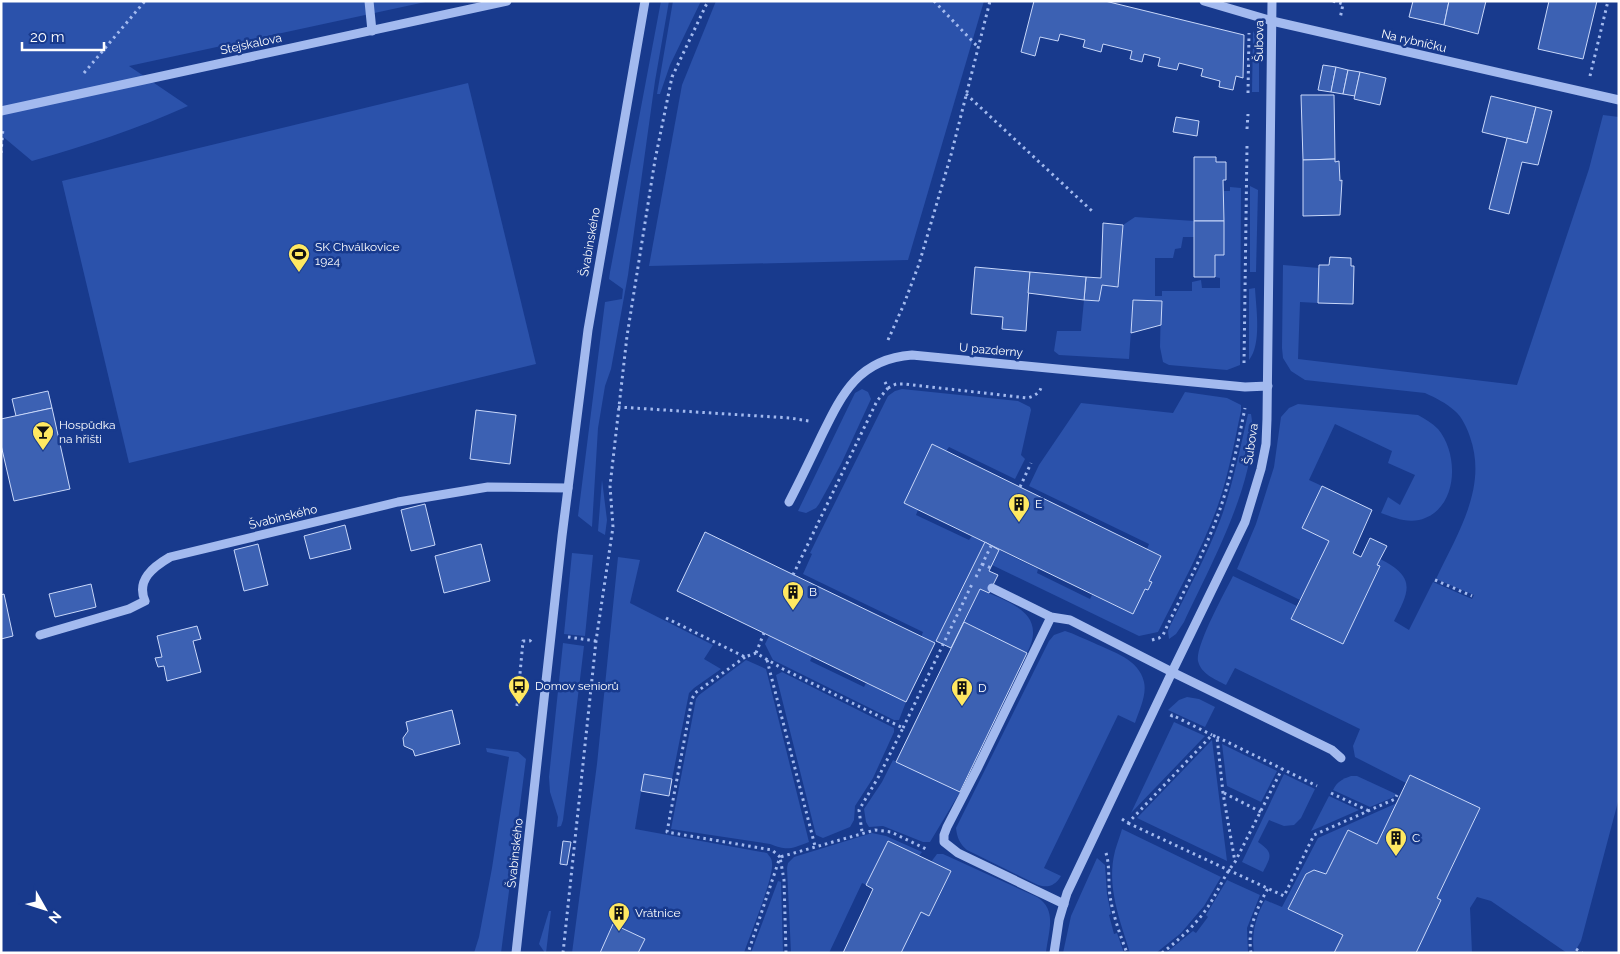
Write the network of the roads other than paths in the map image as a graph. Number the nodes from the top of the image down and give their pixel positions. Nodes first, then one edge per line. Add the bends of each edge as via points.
1 (369, 1) edge
2 (507, 1) edge
3 (646, 1) edge
4 (1204, 1) edge
5 (1272, 1) edge
6 (1272, 21) junction
7 (372, 31) junction
8 (1619, 100) edge
9 (3, 111) edge
10 (1268, 386) junction
11 (568, 488) junction
12 (789, 502) dead end
13 (992, 588) dead end
14 (1051, 617) junction
15 (40, 634) dead end
16 (1172, 672) junction
17 (1341, 758) dead end
18 (1064, 904) junction
19 (516, 953) edge
20 (1054, 953) edge

1 - 7 street
2 - 7 street, Stejskalova
3 - 11 street, Švabinského via 588,330
4 - 6 street, Na rybníčku
5 - 6 street, Šubova
6 - 8 street, Na rybníčku
6 - 10 street, Šubova
7 - 9 street, Stejskalova
10 - 12 street, U pazderny via 1245,387 896,356 857,377 840,398
10 - 16 street, Šubova via 1266,444 1245,522
11 - 15 street, Švabinského via 488,487 398,502 170,557 147,575 141,593 145,601 129,609
11 - 19 street, Švabinského
13 - 14 street
14 - 16 street via 1070,620
14 - 18 street via 947,827 944,842 958,853
16 - 17 street via 1332,750
16 - 18 street, Šubova
18 - 20 street, Šubova

